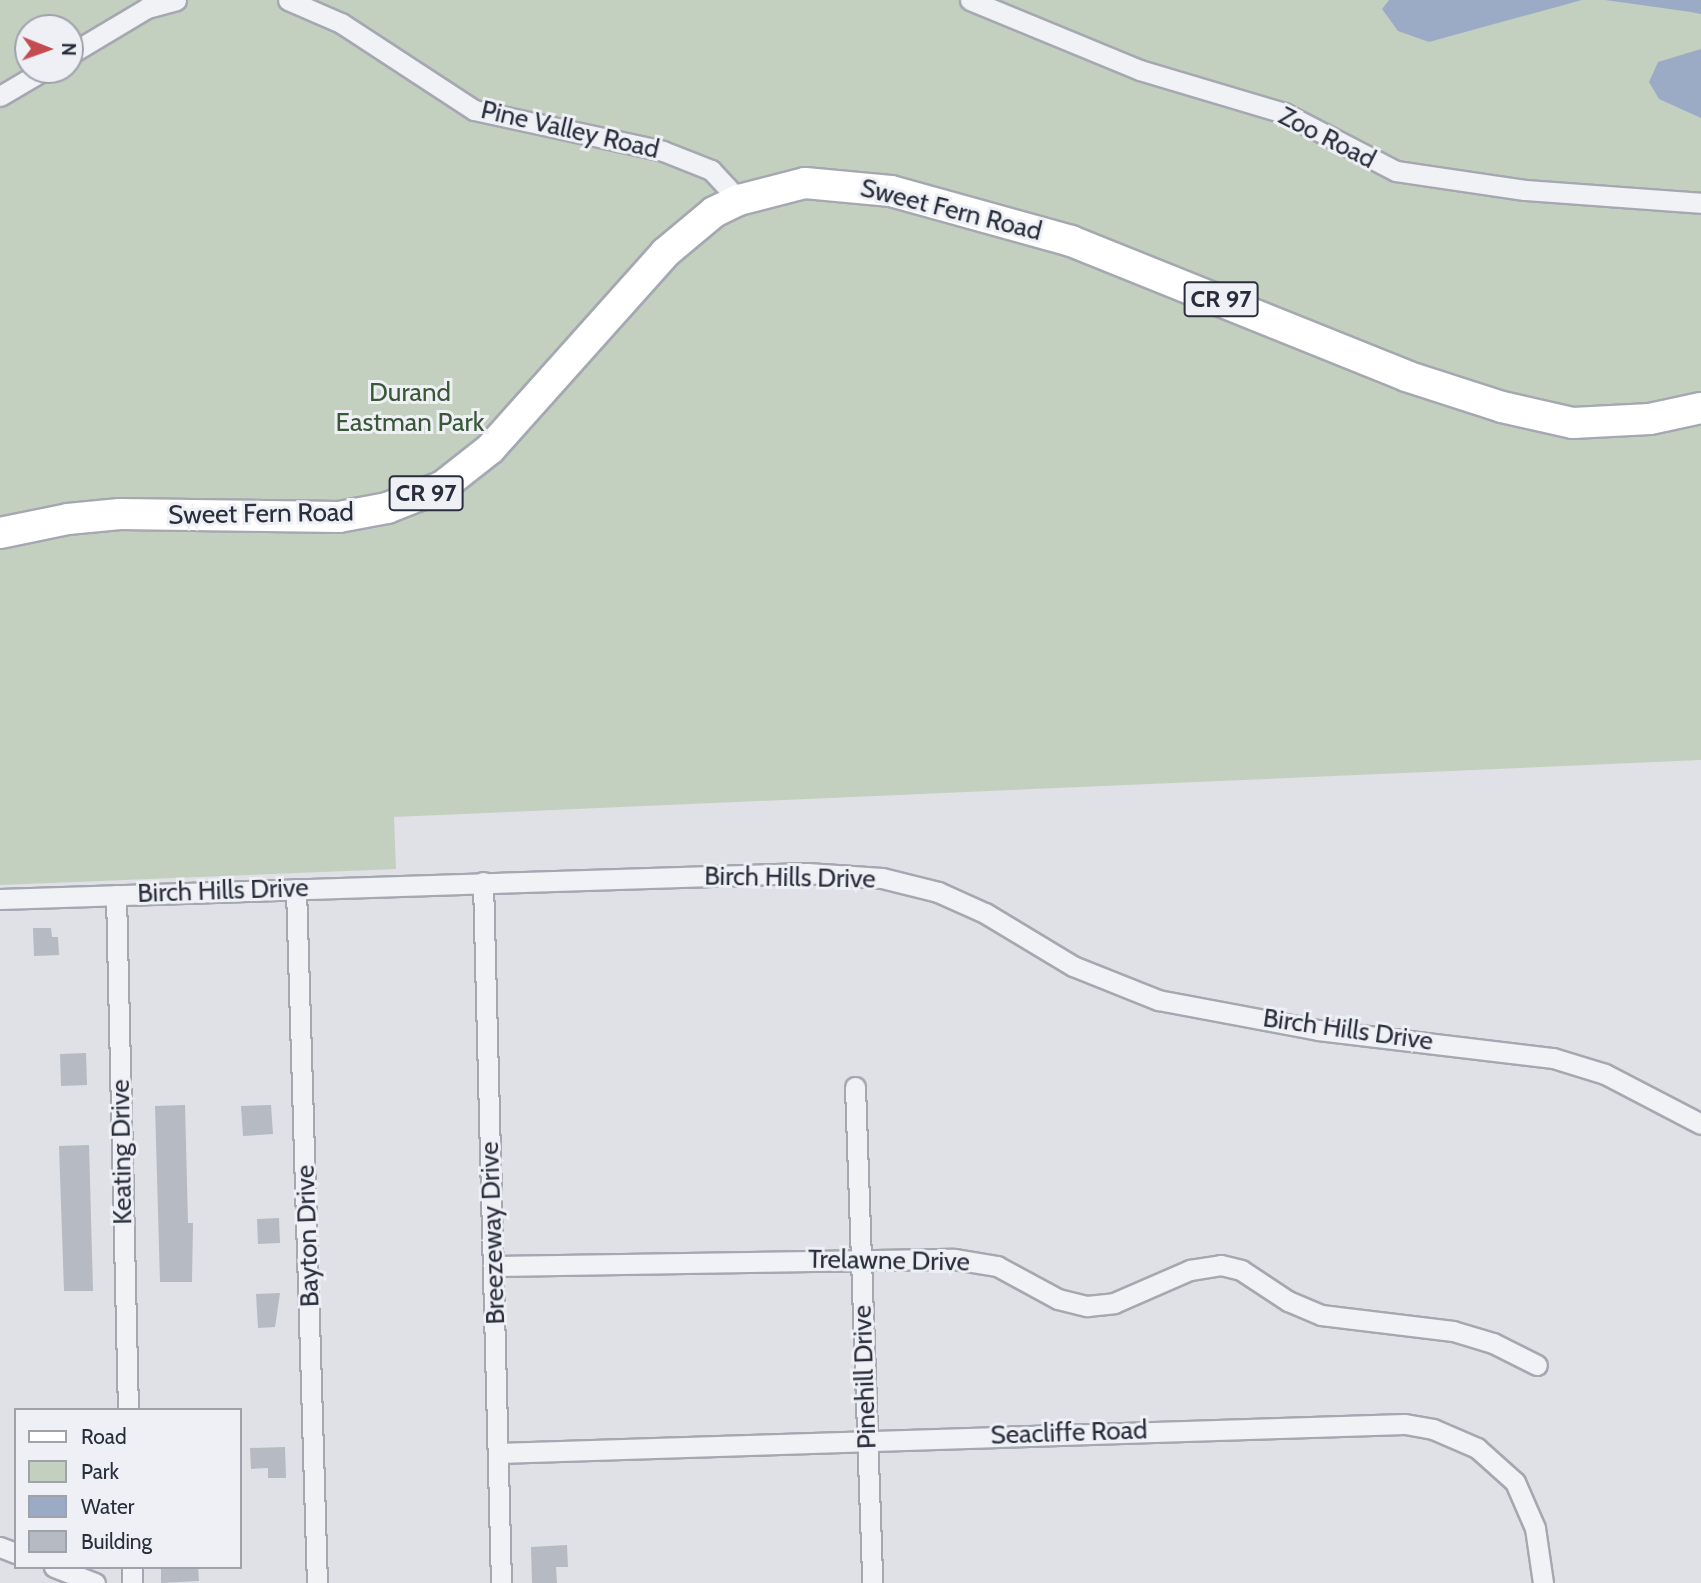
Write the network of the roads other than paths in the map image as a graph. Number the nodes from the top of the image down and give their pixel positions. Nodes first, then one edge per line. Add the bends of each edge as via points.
1 (176, 0) edge
2 (288, 0) edge
3 (970, 0) edge
4 (84, 46) edge
5 (20, 84) edge
6 (0, 96) edge
7 (739, 200) junction
8 (1701, 204) edge
9 (1701, 408) edge
10 (0, 533) edge
11 (483, 882) junction
12 (296, 889) junction
13 (116, 895) junction
14 (0, 899) edge
15 (855, 1087) dead end
16 (1701, 1124) edge
17 (861, 1258) junction
18 (496, 1266) junction
19 (1537, 1365) dead end
20 (128, 1408) edge
21 (866, 1441) junction
22 (498, 1453) junction
23 (59, 1569) edge
24 (94, 1583) edge
25 (317, 1583) edge
26 (501, 1583) edge
27 (872, 1583) edge
28 (1543, 1583) edge

1 - 4 street via 147,8
2 - 7 street, Pine Valley Road via 341,23 474,110 663,151 711,170
3 - 8 street, Zoo Road via 1140,70 1284,113 1396,171 1525,190
5 - 6 street
7 - 9 main road, Sweet Fern Road / CR 97 via 805,183 849,184 957,207 1071,241 1406,376 1525,413 1573,423 1650,419
7 - 10 main road, Sweet Fern Road / CR 97 via 714,212 665,253 490,449 443,486 387,508 339,517 120,514
11 - 12 street, Birch Hills Drive
11 - 16 street, Birch Hills Drive via 807,873 882,878 938,892 1073,966 1157,1000 1307,1028 1553,1058 1605,1074
11 - 18 street, Breezeway Drive
12 - 13 street, Birch Hills Drive
12 - 25 street, Bayton Drive
13 - 14 street, Birch Hills Drive
13 - 20 street, Keating Drive
15 - 17 street, Pinehill Drive
17 - 18 street, Trelawne Drive
17 - 19 street, Trelawne Drive via 974,1261 1087,1306 1114,1303 1200,1267 1231,1267 1321,1315 1453,1331 1493,1343
17 - 21 street, Pinehill Drive
18 - 22 street, Breezeway Drive
21 - 22 street, Seacliffe Road
21 - 27 street, Pinehill Drive
21 - 28 street, Seacliffe Road via 1382,1422 1433,1429 1477,1448 1515,1482 1535,1528
22 - 26 street, Breezeway Drive
23 - 24 street

